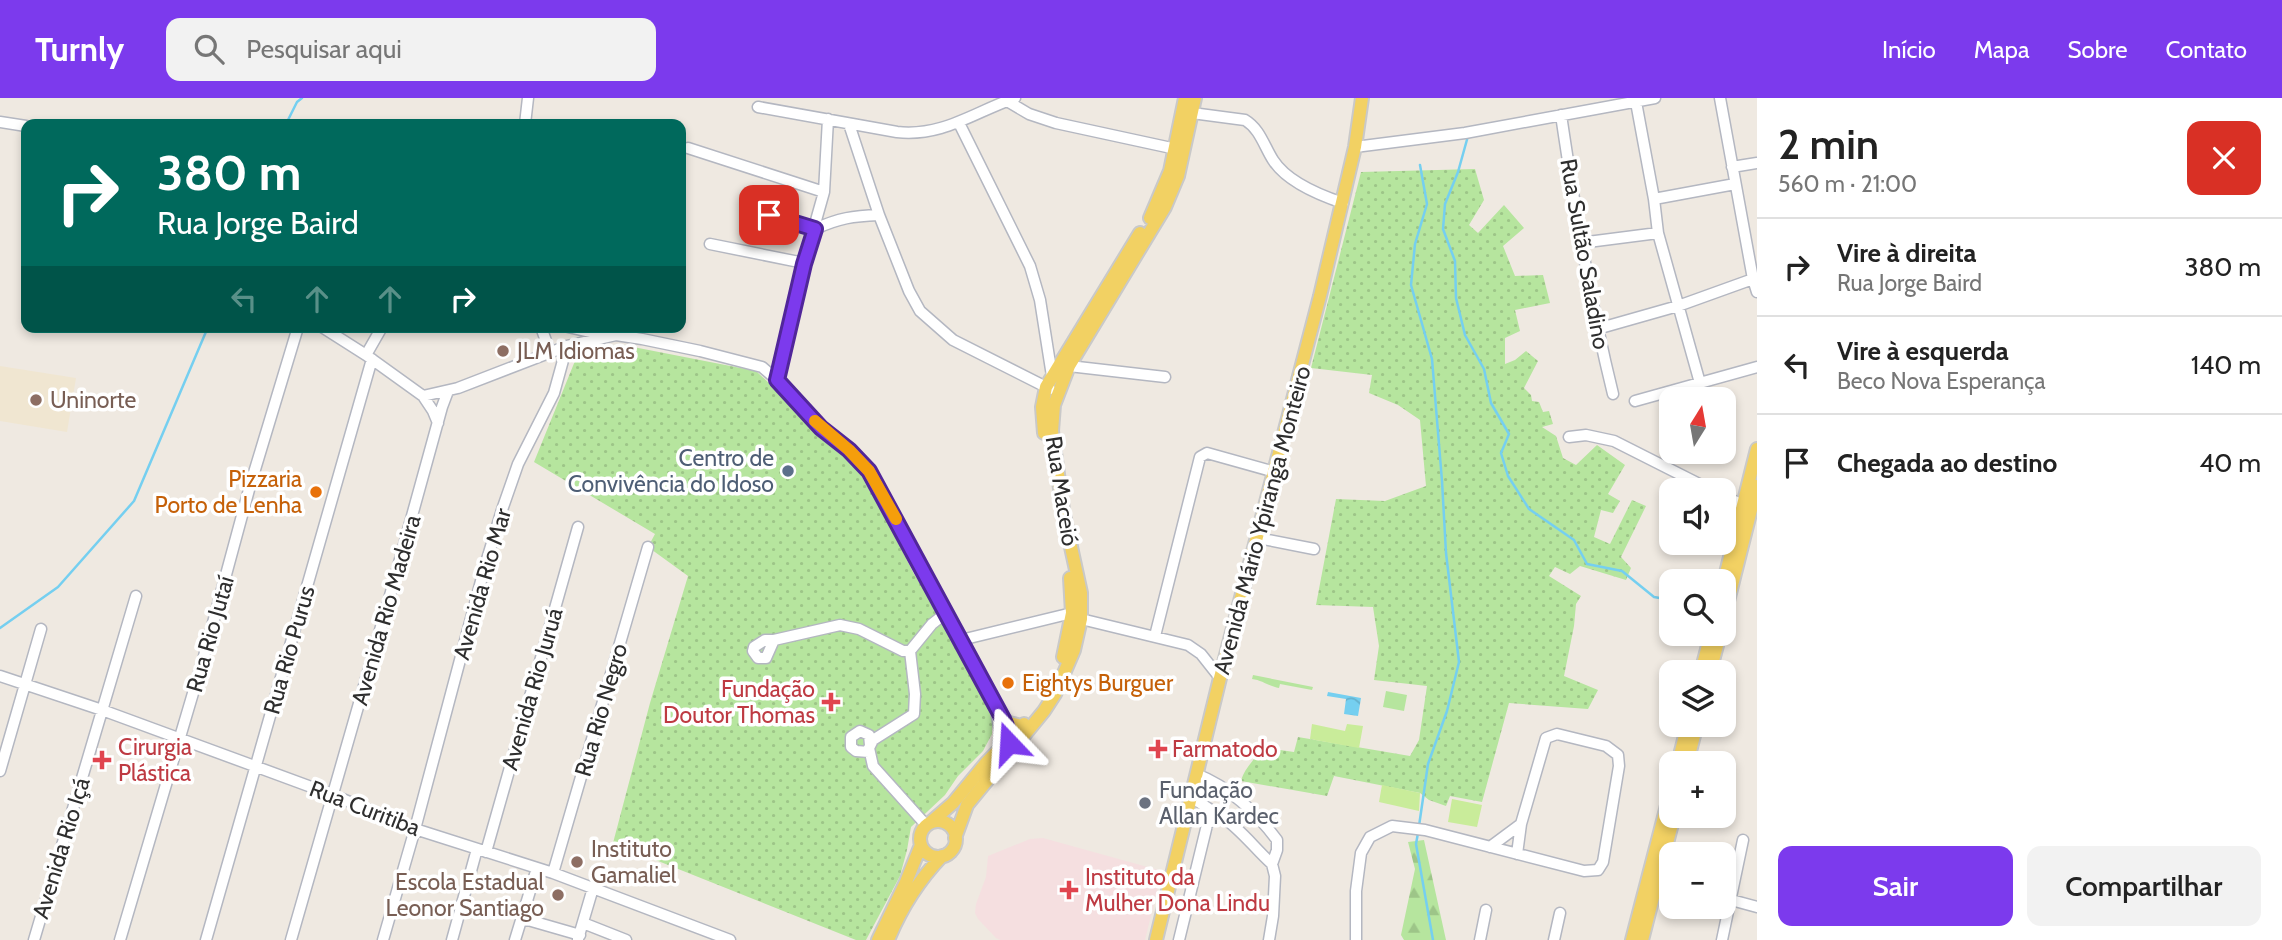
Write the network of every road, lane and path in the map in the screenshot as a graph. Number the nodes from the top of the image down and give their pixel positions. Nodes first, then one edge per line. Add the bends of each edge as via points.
1 (528, 98) edge
2 (1185, 98) edge
3 (1195, 98) edge
4 (1362, 98) edge
5 (1655, 98) edge
6 (1720, 98) edge
7 (1011, 99) edge
8 (1636, 102) junction
9 (758, 107) dead end
10 (1192, 113) junction
11 (1561, 114) junction
12 (525, 119) edge
13 (828, 119) junction
14 (0, 122) edge
15 (959, 123) junction
16 (849, 124) junction
17 (21, 125) edge
18 (1355, 147) junction
19 (688, 148) dead end
20 (1175, 149) junction
21 (1757, 163) edge
22 (1732, 167) junction
23 (1735, 184) junction
24 (824, 191) junction
25 (1654, 199) junction
26 (1343, 203) junction
27 (746, 207) dead end
28 (879, 215) junction
29 (815, 229) junction
30 (1658, 233) junction
31 (1580, 243) junction
32 (710, 244) dead end
33 (804, 264) junction
34 (1753, 279) junction
35 (1757, 292) edge
36 (1678, 306) junction
37 (1597, 330) junction
38 (296, 333) edge
39 (331, 333) edge
40 (379, 333) edge
41 (543, 333) edge
42 (594, 333) edge
43 (607, 336) junction
44 (567, 346) junction
45 (550, 352) junction
46 (369, 357) junction
47 (1069, 366) junction
48 (1757, 367) edge
49 (1165, 377) dead end
50 (777, 380) junction
51 (1700, 383) junction
52 (1052, 386) junction
53 (448, 391) junction
54 (1613, 394) dead end
55 (423, 396) junction
56 (1635, 401) dead end
57 (438, 424) junction
58 (1569, 437) dead end
59 (1757, 449) edge
60 (1275, 471) junction
61 (1687, 478) edge
62 (1757, 486) edge
63 (1750, 514) edge
64 (578, 527) dead end
65 (1258, 538) junction
66 (648, 547) dead end
67 (1314, 549) dead end
68 (1729, 569) edge
69 (1736, 569) edge
70 (136, 596) dead end
71 (946, 613) junction
72 (1077, 616) junction
73 (41, 629) dead end
74 (1155, 636) junction
75 (774, 640) dead end
76 (961, 640) junction
77 (910, 651) junction
78 (0, 676) edge
79 (1220, 678) junction
80 (26, 685) junction
81 (102, 710) junction
82 (999, 714) junction
83 (1022, 726) junction
84 (180, 740) junction
85 (1009, 740) junction
86 (1004, 753) junction
87 (256, 767) junction
88 (0, 771) edge
89 (1196, 774) junction
90 (333, 795) junction
91 (1190, 796) junction
92 (1218, 815) junction
93 (929, 824) junction
94 (1521, 824) junction
95 (1661, 828) edge
96 (1671, 828) edge
97 (415, 829) junction
98 (956, 838) junction
99 (1743, 840) dead end
100 (921, 845) junction
101 (1490, 847) junction
102 (481, 851) junction
103 (1517, 854) junction
104 (942, 856) junction
105 (1272, 864) junction
106 (537, 868) junction
107 (1736, 868) edge
108 (553, 873) junction
109 (1657, 882) joint
110 (593, 888) junction
111 (1736, 901) edge
112 (1757, 907) edge
113 (1486, 909) dead end
114 (1560, 913) dead end
115 (521, 918) junction
116 (1725, 919) edge
117 (583, 923) junction
118 (885, 935) edge
119 (708, 936) edge
120 (579, 937) edge
121 (34, 940) edge
122 (120, 940) edge
123 (206, 940) edge
124 (291, 940) edge
125 (383, 940) edge
126 (452, 940) edge
127 (515, 940) edge
128 (626, 940) edge
129 (730, 940) edge
130 (1156, 940) edge
131 (1179, 940) edge
132 (1269, 940) edge
133 (1356, 940) edge
134 (1480, 940) edge
135 (1554, 940) edge
136 (1632, 940) edge
137 (1642, 940) edge
138 (1722, 940) edge

1 - 12 street
2 - 20 main road, Rua Maceió
3 - 10 main road, Rua Maceió
4 - 18 main road, Avenida Mário Ypiranga Monteiro
5 - 8 street
6 - 22 street
7 - 15 street
7 - 20 street via 1029,114 1056,124
8 - 11 street
8 - 25 street
9 - 13 street
10 - 26 street via 1252,124 1282,171
10 - 47 main road, Rua Maceió via 1178,176 1165,207
11 - 18 street via 1465,133
11 - 31 street, Rua Sultão Saladino
13 - 16 street
13 - 24 street
14 - 17 street
15 - 16 street via 918,134
15 - 52 street via 1030,266 1040,300
16 - 28 street
18 - 26 main road, Avenida Mário Ypiranga Monteiro
19 - 24 street
20 - 52 main road, Rua Maceió via 1154,210
21 - 22 street
22 - 23 street
23 - 25 street
23 - 34 street
24 - 29 street
25 - 30 street
26 - 60 main road, Avenida Mário Ypiranga Monteiro
27 - 29 street
28 - 29 street via 856,215
28 - 52 street via 920,311 953,340
29 - 33 street
30 - 31 street
30 - 36 street
31 - 37 street, Rua Sultão Saladino
32 - 33 street
33 - 50 street
34 - 35 street
34 - 36 street
36 - 37 street
36 - 51 street
37 - 54 street, Rua Sultão Saladino
38 - 84 street, Rua Rio Jutaí
39 - 46 street
40 - 46 street, Rua Rio Purus
41 - 45 street
42 - 43 street
43 - 44 street
43 - 50 street via 642,339 755,364
44 - 45 street
44 - 97 street, Avenida Rio Mar via 554,393 518,464 502,510
45 - 53 street
46 - 55 street
46 - 87 street, Rua Rio Purus
47 - 49 street
47 - 52 main road, Rua Maceió
48 - 51 street
50 - 71 street via 869,471
51 - 56 street
52 - 72 main road, Rua Maceió via 1052,431 1063,510 1081,593
53 - 55 street
53 - 57 street, Avenida Rio Madeira
55 - 57 street
57 - 90 street, Avenida Rio Madeira
58 - 61 street via 1604,437
59 - 63 main road
60 - 65 main road, Avenida Mário Ypiranga Monteiro
60 - 74 street via 1207,453 1199,457
62 - 63 main road
63 - 68 main road
63 - 69 main road
64 - 102 street, Avenida Rio Juruá
65 - 67 street
65 - 79 main road, Avenida Mário Ypiranga Monteiro
66 - 108 street, Rua Rio Negro
70 - 81 street, Avenida Rio Içá
71 - 76 street
71 - 77 street
72 - 74 street
72 - 76 street
72 - 83 main road, Rua Maceió via 1059,667 1039,706
72 - 86 main road, Rua Maceió via 1074,650 1055,694
73 - 80 street
74 - 79 street via 1188,645
75 - 77 street via 840,625
76 - 82 street
77 - 93 street via 914,713 873,740 870,749 873,766
78 - 80 street, Rua Curitiba
79 - 89 main road, Avenida Mário Ypiranga Monteiro
80 - 81 street, Rua Curitiba
80 - 88 street
81 - 84 street, Rua Curitiba
81 - 121 street, Avenida Rio Içá
82 - 83 main road
82 - 85 street
82 - 86 street
83 - 85 main road, Rua Maceió
84 - 87 street, Rua Curitiba
84 - 122 street, Rua Rio Jutaí
85 - 86 main road, Rua Maceió
86 - 93 main road, Rua Maceió
86 - 98 main road, Rua Maceió via 967,805
87 - 90 street, Rua Curitiba
87 - 123 street, Rua Rio Purus
89 - 91 main road, Avenida Mário Ypiranga Monteiro
89 - 105 street via 1211,779 1244,804 1272,834 1278,847
90 - 97 street, Rua Curitiba
90 - 124 street, Avenida Rio Madeira
91 - 92 street
91 - 130 main road, Avenida Mário Ypiranga Monteiro
92 - 105 street
92 - 131 street via 1207,825
93 - 98 main road via 947,824
93 - 100 main road via 920,834
94 - 101 street
94 - 103 street
94 - 103 street via 1543,743 1550,735 1606,746 1618,755 1603,862 1598,870
95 - 136 main road
96 - 109 main road
97 - 102 street, Rua Curitiba
97 - 125 street, Avenida Rio Mar
98 - 104 main road via 953,848
99 - 107 street
100 - 104 main road via 929,854
100 - 118 main road
101 - 103 street
101 - 133 street via 1409,827 1392,826 1370,837 1361,853
102 - 106 street, Rua Curitiba
102 - 126 street, Avenida Rio Juruá
104 - 118 main road via 923,875
105 - 132 street
106 - 108 street, Rua Curitiba
106 - 115 street
108 - 110 street, Rua Curitiba
109 - 137 main road
110 - 117 street
110 - 119 street, Rua Curitiba
111 - 112 street
113 - 134 street
114 - 135 street
115 - 120 street
115 - 127 street
116 - 138 street
117 - 120 street
117 - 128 street
119 - 129 street, Rua Curitiba

